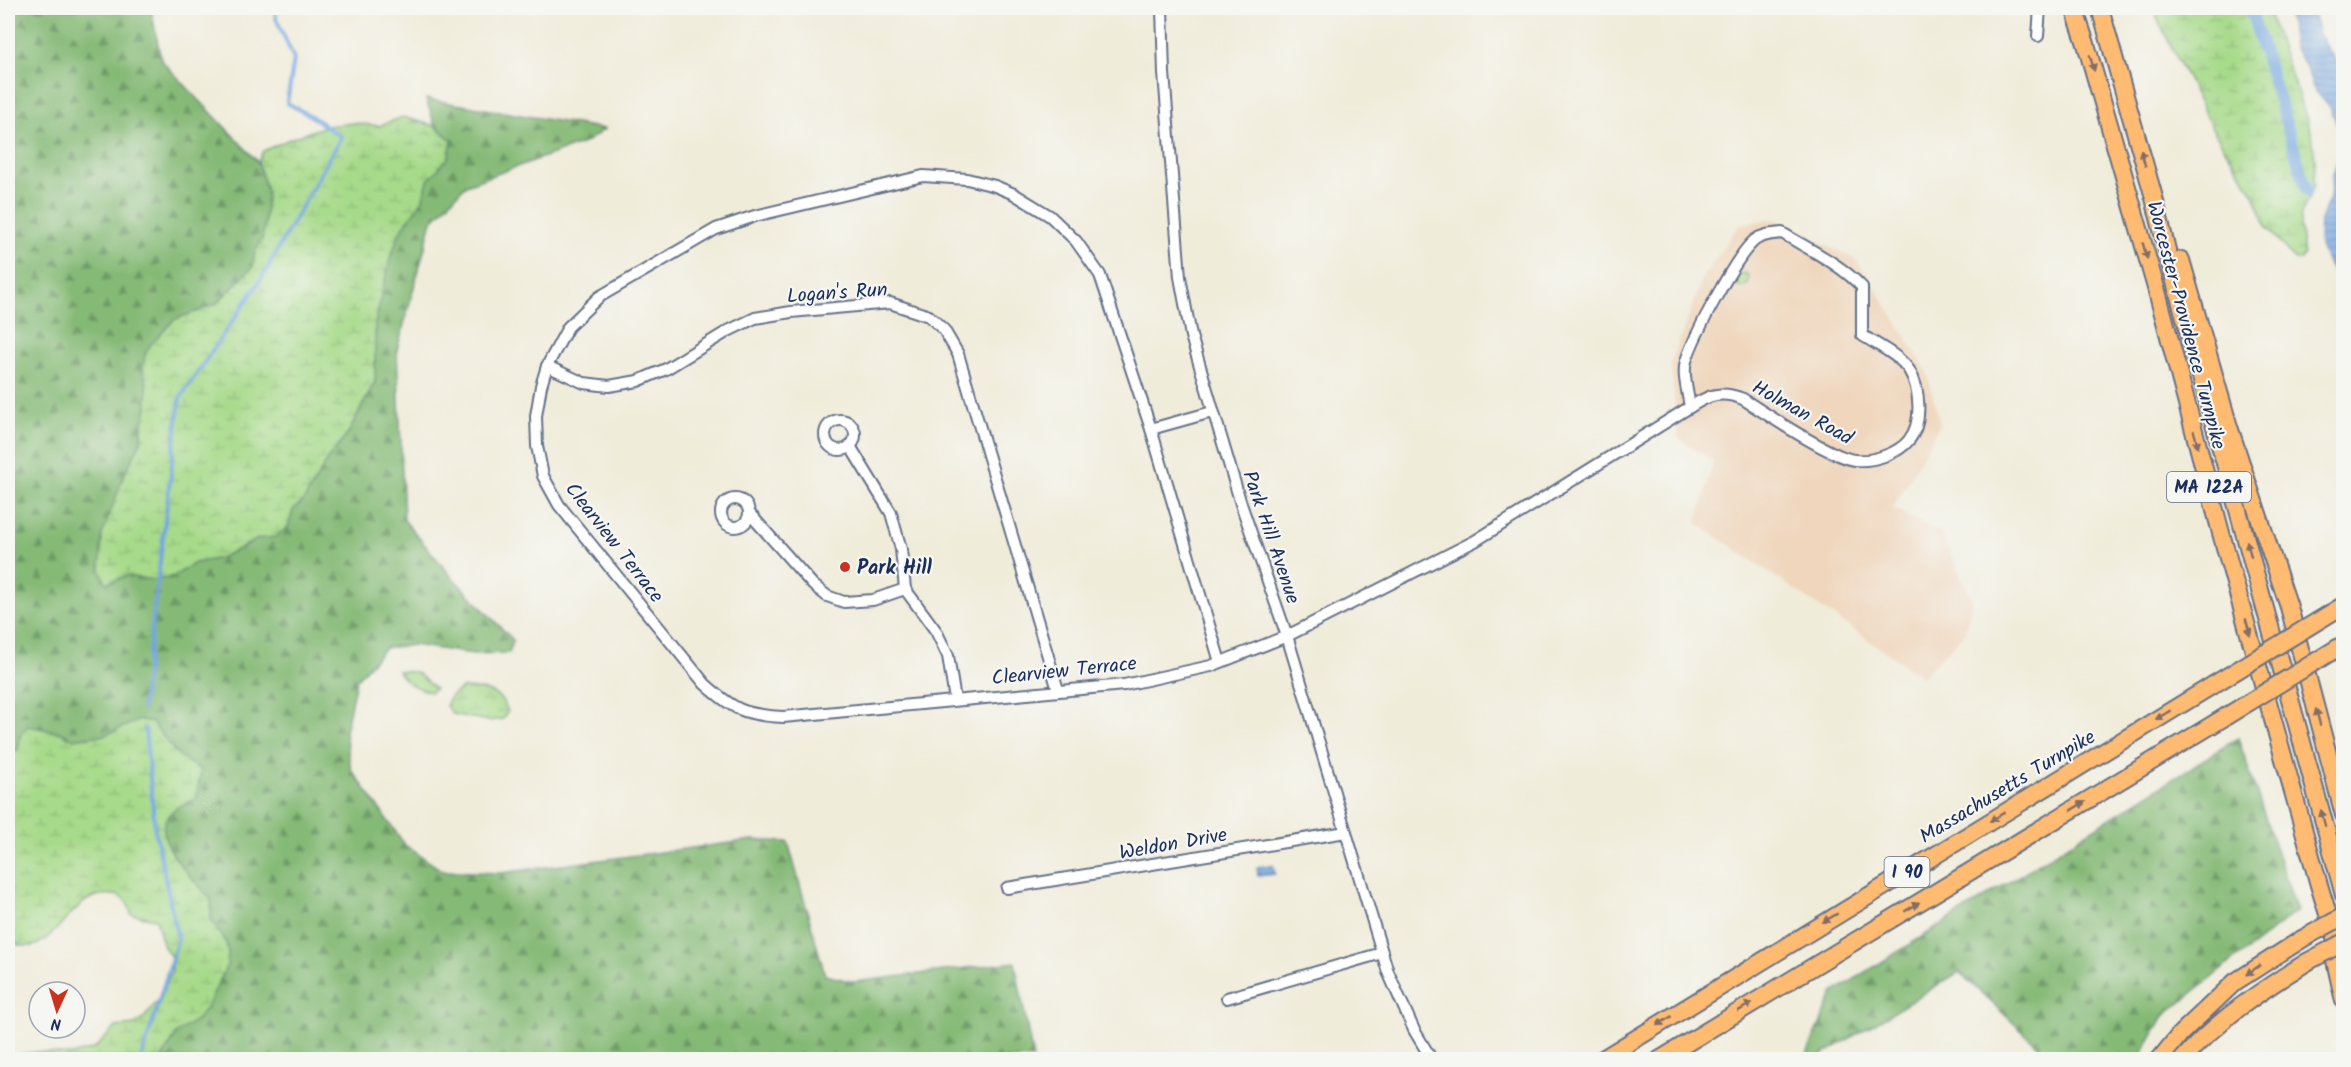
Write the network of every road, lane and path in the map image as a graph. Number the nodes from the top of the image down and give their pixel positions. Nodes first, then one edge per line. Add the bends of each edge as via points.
1 (1162, 8) edge
2 (2040, 8) edge
3 (2074, 8) edge
4 (2100, 8) edge
5 (2038, 36) dead end
6 (2154, 194) junction
7 (547, 366) junction
8 (1690, 407) junction
9 (1212, 412) junction
10 (1151, 429) junction
11 (850, 446) dead end
12 (750, 514) dead end
13 (905, 589) junction
14 (2343, 605) edge
15 (1287, 636) junction
16 (2343, 644) edge
17 (1220, 662) junction
18 (1058, 690) junction
19 (955, 700) junction
20 (2343, 814) edge
21 (1346, 832) junction
22 (2319, 885) junction
23 (1006, 888) dead end
24 (2343, 895) edge
25 (2343, 916) edge
26 (2343, 942) edge
27 (1382, 953) junction
28 (2343, 966) edge
29 (1227, 998) dead end
30 (2343, 1001) edge
31 (1432, 1059) edge
32 (1601, 1059) edge
33 (1659, 1059) edge
34 (2159, 1059) edge
35 (2182, 1059) edge

1 - 9 street, Park Hill Avenue via 1180,277
2 - 5 street
3 -> 22 highway, Worcester-Providence Turnpike / MA 122A via 2158,295
6 -> 4 highway, Worcester-Providence Turnpike / MA 122A
20 -> 6 highway via 2289,607 2229,427 2177,247
24 -> 6 highway, Worcester-Providence Turnpike / MA 122A
7 - 10 street, Clearview Terrace via 568,327 599,297 716,229 923,176 951,177 1014,194 1050,216 1076,241 1100,275
7 - 18 street, Logan's Run via 584,383 609,386 638,381 666,369 755,318 890,303 929,316 944,330 958,354
7 - 19 street, Clearview Terrace via 536,416 537,446 543,476 559,506 705,684 728,705 758,715 783,717
8 - 8 street, Holman Road via 1686,362 1708,314 1755,241 1768,234 1782,233 1862,286 1862,335 1905,364 1918,401 1910,439 1887,454 1862,460 1840,456 1734,396 1712,394
8 - 15 street, Holman Road via 1475,541
9 - 10 street
9 - 15 street, Park Hill Avenue
10 - 17 street, Clearview Terrace
11 - 13 street via 891,513 901,549
12 - 13 street via 827,596 843,602 873,600
13 - 19 street via 936,631 948,656
14 -> 32 highway, Massachusetts Turnpike / I 90, bridge
15 - 17 street, Clearview Terrace
15 - 21 street, Park Hill Avenue
33 -> 16 highway, I 90, bridge
17 - 18 street, Clearview Terrace via 1124,684
18 - 19 street, Clearview Terrace
21 - 23 street, Weldon Drive
21 - 27 street, Park Hill Avenue
22 - 28 highway, Worcester-Providence Turnpike / MA 122A
22 - 30 highway
25 -> 34 highway, bridge via 2235,982
26 - 35 highway, bridge via 2261,990
27 - 29 street
27 - 31 street, Park Hill Avenue via 1401,1004

